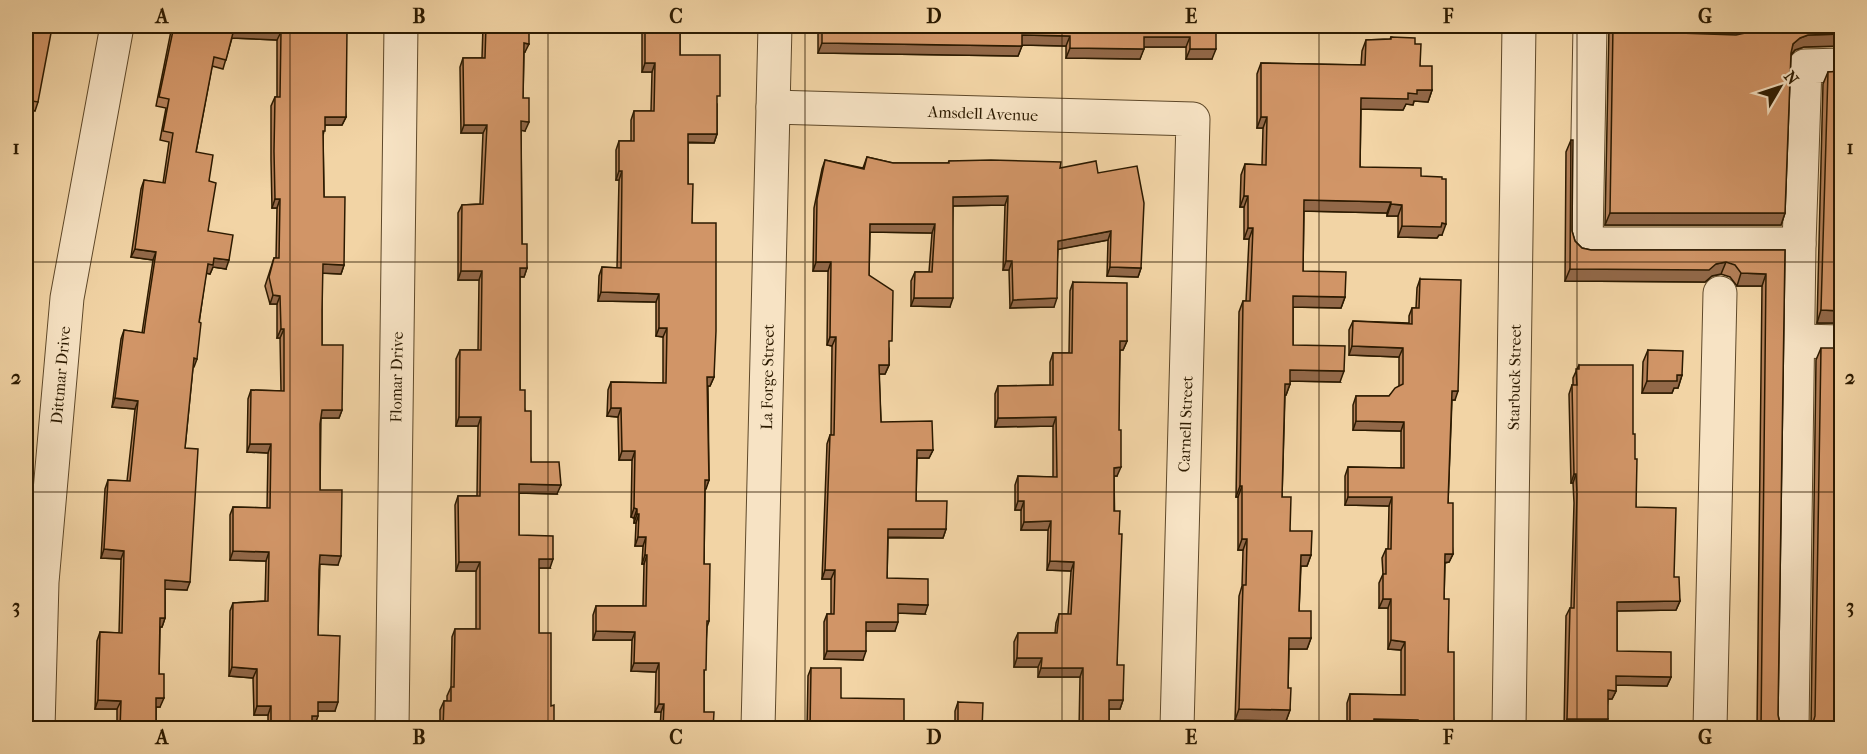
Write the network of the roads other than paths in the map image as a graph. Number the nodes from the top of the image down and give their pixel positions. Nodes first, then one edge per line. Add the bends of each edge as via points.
1 (117, 26) edge
2 (401, 26) edge
3 (775, 26) edge
4 (1519, 26) edge
5 (1590, 26) edge
6 (1646, 26) edge
7 (1734, 26) edge
8 (1842, 65) edge
9 (773, 107) junction
10 (1193, 119) joint
11 (1799, 244) junction
12 (1720, 293) dead end
13 (1798, 341) junction
14 (1842, 342) edge
15 (38, 729) edge
16 (392, 729) edge
17 (758, 729) edge
18 (1177, 729) edge
19 (1509, 729) edge
20 (1710, 729) edge
21 (1792, 729) edge

1 - 15 street, Dittmar Drive via 67,298 42,582
2 - 16 street, Flomar Drive
3 - 9 street, La Forge Street
4 - 19 street, Starbuck Street
5 - 11 street via 1586,244
6 - 7 street
8 - 11 street via 1805,66
9 - 10 street, Amsdell Avenue
9 - 17 street, La Forge Street
10 - 18 street, Carnell Street
11 - 13 street
12 - 20 street
13 - 14 street
13 - 21 street

